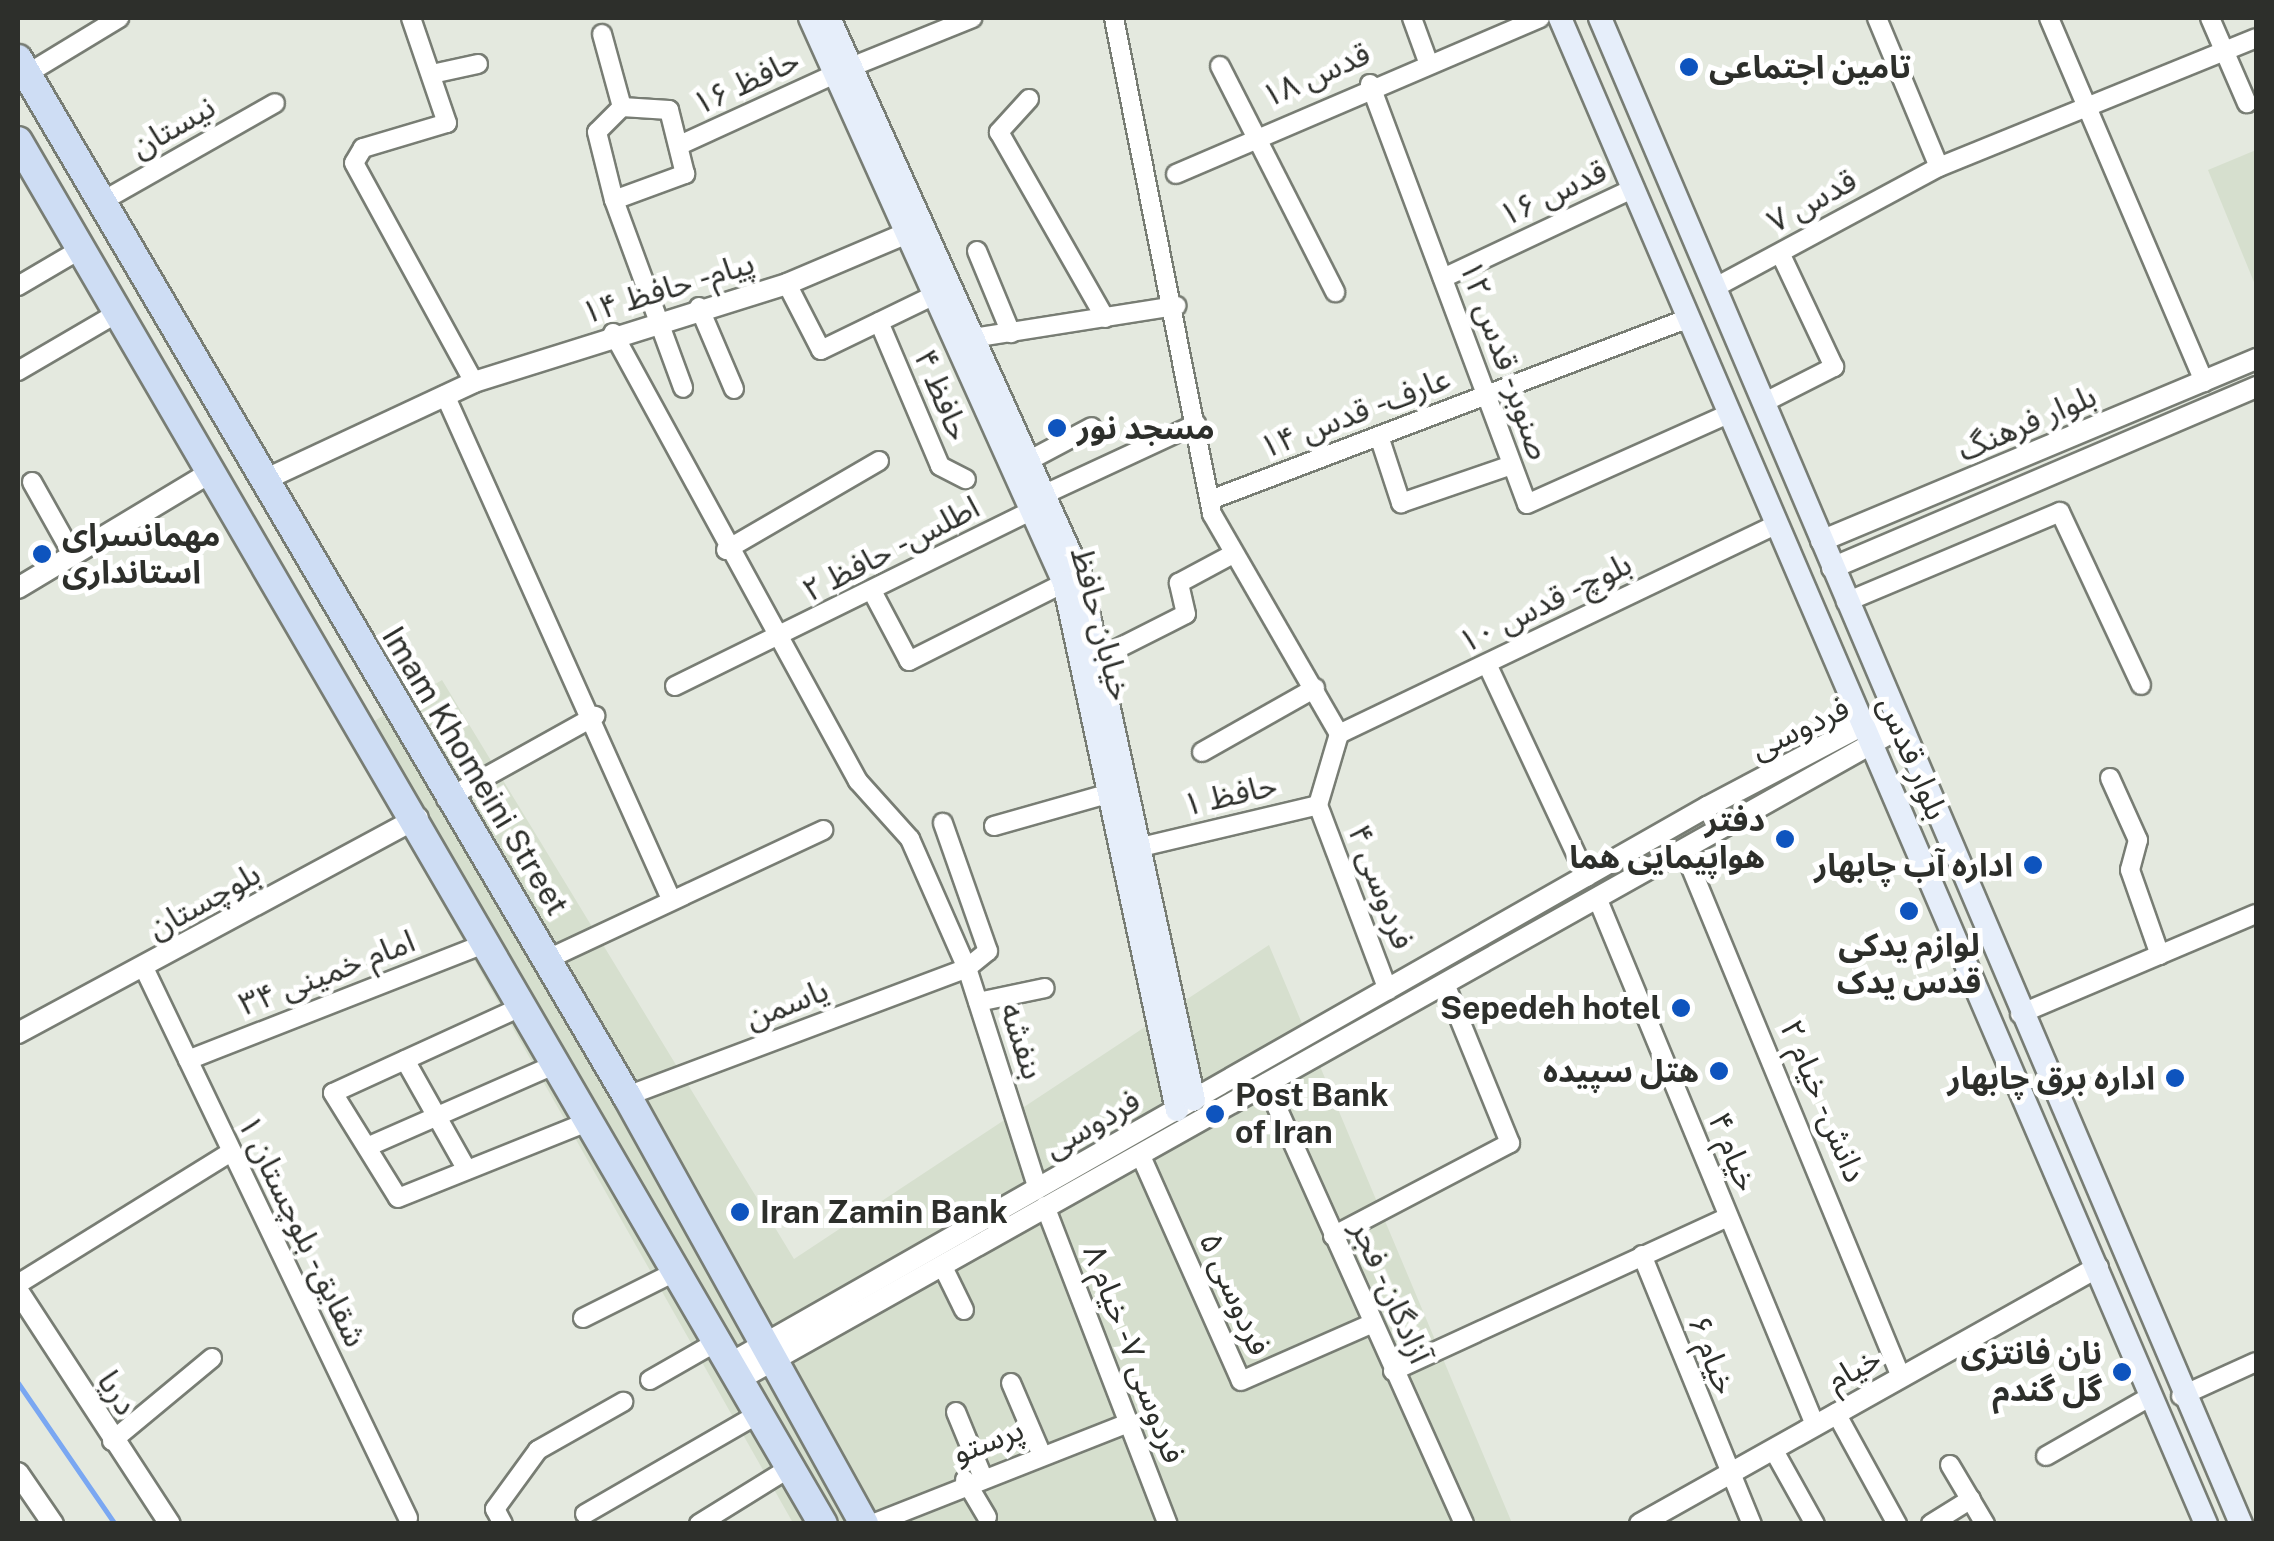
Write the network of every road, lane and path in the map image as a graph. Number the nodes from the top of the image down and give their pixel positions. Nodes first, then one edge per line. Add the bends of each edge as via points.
1 (119, 18) edge
2 (411, 18) edge
3 (810, 18) edge
4 (828, 18) edge
5 (972, 18) edge
6 (1114, 18) edge
7 (1412, 18) edge
8 (1540, 18) edge
9 (1560, 18) edge
10 (1600, 18) edge
11 (1877, 18) edge
12 (2049, 18) edge
13 (2210, 18) edge
14 (602, 34) dead end
15 (2256, 38) edge
16 (2225, 52) junction
17 (1427, 59) junction
18 (478, 64) dead end
19 (22, 66) edge
20 (1220, 66) dead end
21 (843, 70) junction
22 (432, 74) junction
23 (1370, 84) junction
24 (1029, 99) dead end
25 (275, 103) dead end
26 (2247, 103) dead end
27 (2087, 106) junction
28 (622, 107) junction
29 (1252, 135) junction
30 (18, 141) edge
31 (682, 144) junction
32 (1939, 166) junction
33 (1176, 174) dead end
34 (1634, 188) junction
35 (614, 200) junction
36 (101, 202) junction
37 (907, 233) junction
38 (81, 249) junction
39 (977, 251) dead end
40 (1780, 253) junction
41 (1443, 278) junction
42 (787, 284) junction
43 (18, 286) edge
44 (1714, 288) junction
45 (1334, 292) dead end
46 (935, 295) junction
47 (1176, 306) junction
48 (698, 307) junction
49 (119, 312) junction
50 (655, 318) junction
51 (1104, 318) junction
52 (1689, 318) junction
53 (879, 322) junction
54 (613, 333) junction
55 (1012, 333) junction
56 (973, 338) junction
57 (184, 346) junction
58 (2256, 359) edge
59 (151, 366) junction
60 (18, 371) edge
61 (474, 382) junction
62 (2204, 382) junction
63 (683, 388) dead end
64 (2256, 388) edge
65 (734, 389) dead end
66 (445, 394) junction
67 (1487, 395) junction
68 (1763, 403) junction
69 (1730, 413) junction
70 (1196, 424) junction
71 (1092, 427) dead end
72 (1378, 436) junction
73 (879, 461) dead end
74 (1028, 461) junction
75 (1512, 465) junction
76 (213, 472) junction
77 (966, 479) dead end
78 (32, 482) dead end
79 (262, 482) junction
80 (1210, 500) junction
81 (1037, 503) junction
82 (1778, 524) junction
83 (1821, 541) junction
84 (726, 550) junction
85 (1233, 554) junction
86 (73, 555) junction
87 (1832, 568) junction
88 (1064, 584) junction
89 (18, 588) edge
90 (872, 591) junction
91 (1846, 602) junction
92 (778, 641) junction
93 (1099, 658) junction
94 (1487, 664) junction
95 (2141, 685) dead end
96 (675, 686) dead end
97 (1315, 688) junction
98 (594, 716) junction
99 (1863, 725) junction
100 (1898, 729) junction
101 (1338, 734) junction
102 (1874, 750) junction
103 (1202, 752) dead end
104 (2110, 778) dead end
105 (1110, 793) junction
106 (446, 799) junction
107 (1318, 805) junction
108 (418, 818) junction
109 (943, 823) dead end
110 (994, 826) dead end
111 (823, 830) dead end
112 (1141, 847) junction
113 (1684, 851) junction
114 (1587, 877) junction
115 (672, 898) junction
116 (1598, 900) junction
117 (2256, 914) edge
118 (489, 942) junction
119 (2160, 955) junction
120 (548, 959) junction
121 (144, 968) junction
122 (968, 968) junction
123 (1445, 984) junction
124 (1044, 988) dead end
125 (1388, 990) junction
126 (978, 1002) junction
127 (525, 1004) junction
128 (2020, 1014) junction
129 (1993, 1027) junction
130 (18, 1032) edge
131 (188, 1060) junction
132 (405, 1060) junction
133 (558, 1064) junction
134 (1266, 1083) junction
135 (627, 1096) junction
136 (1186, 1105) junction
137 (436, 1116) junction
138 (592, 1120) junction
139 (366, 1147) junction
140 (229, 1153) junction
141 (1140, 1154) junction
142 (467, 1170) junction
143 (1041, 1197) junction
144 (1728, 1218) junction
145 (704, 1232) junction
146 (1333, 1236) junction
147 (1642, 1256) junction
148 (672, 1262) junction
149 (942, 1265) junction
150 (2098, 1266) junction
151 (18, 1288) edge
152 (964, 1310) dead end
153 (583, 1318) dead end
154 (1372, 1323) junction
155 (770, 1352) junction
156 (212, 1358) dead end
157 (730, 1361) junction
158 (2256, 1362) edge
159 (1393, 1372) junction
160 (1901, 1377) junction
161 (650, 1380) dead end
162 (1011, 1383) dead end
163 (2152, 1396) junction
164 (2181, 1396) junction
165 (623, 1402) dead end
166 (956, 1412) dead end
167 (1836, 1412) junction
168 (760, 1414) junction
169 (1128, 1423) junction
170 (1815, 1425) junction
171 (112, 1440) junction
172 (1773, 1449) junction
173 (1040, 1453) junction
174 (2046, 1456) dead end
175 (1950, 1464) dead end
176 (791, 1467) junction
177 (18, 1472) edge
178 (1726, 1475) junction
179 (974, 1478) junction
180 (1971, 1499) junction
181 (585, 1514) dead end
182 (408, 1518) dead end
183 (987, 1518) dead end
184 (2246, 1519) edge
185 (52, 1524) edge
186 (170, 1524) edge
187 (502, 1524) edge
188 (699, 1524) edge
189 (823, 1524) edge
190 (864, 1524) edge
191 (872, 1524) edge
192 (1168, 1524) edge
193 (1464, 1524) edge
194 (1640, 1524) edge
195 (1752, 1524) edge
196 (1815, 1524) edge
197 (1898, 1524) edge
198 (1931, 1524) edge
199 (1985, 1524) edge
200 (2206, 1524) edge

1 - 19 street
2 - 22 street
3 - 21 main road, خیابان حافظ
4 - 21 main road, خیابان حافظ
5 - 21 street, حافظ ۱۶
6 - 47 street
7 - 17 street
8 - 17 street, قدس ۱۸
9 - 34 main road, بلوار قدس
10 - 44 main road, بلوار قدس
11 - 32 street
12 - 27 street
13 - 16 street
14 - 28 street
15 - 16 street, قدس ۷
16 - 26 street
16 - 27 street, قدس ۷
17 - 23 street, قدس ۱۸
18 - 22 street
19 - 36 main road, Imam Khomeini Street
20 - 29 street
21 - 31 street, حافظ ۱۶
21 - 37 main road, خیابان حافظ
21 - 56 main road, خیابان حافظ
22 - 61 street via 448,122 363,148 354,163
23 - 29 street, قدس ۱۸
23 - 41 street, صنوبر - قدس ۱۲
24 - 51 street via 999,132
25 - 36 street, نیستان
27 - 32 street, قدس ۷
27 - 62 street
28 - 31 street via 669,110
28 - 35 street via 597,132
29 - 33 street, قدس ۱۸
29 - 45 street
30 - 38 main road
31 - 35 street via 685,174
32 - 40 street, قدس ۷
34 - 41 street, قدس ۱۶
34 - 52 main road, بلوار قدس
35 - 50 street
36 - 57 main road, Imam Khomeini Street
37 - 42 street, پیام - حافظ ۱۴
37 - 46 main road, خیابان حافظ
38 - 43 street
38 - 49 main road
39 - 55 street
40 - 44 street, قدس ۷
40 - 68 street via 1834,366
41 - 67 street, صنوبر - قدس ۱۲
42 - 48 street, پیام - حافظ ۱۴
42 - 53 street via 821,350
44 - 68 main road, بلوار قدس
46 - 53 street
46 - 81 main road, خیابان حافظ
47 - 51 street
47 - 70 street
48 - 50 street, پیام - حافظ ۱۴
48 - 65 street
49 - 59 main road
49 - 60 street
50 - 54 street, پیام - حافظ ۱۴
50 - 63 street
51 - 55 street
52 - 67 street, عارف - قدس ۱۴
52 - 69 main road, بلوار قدس
53 - 77 street, حافظ ۴ via 940,466
54 - 61 street, پیام - حافظ ۱۴
54 - 84 street, بنفشه
55 - 56 street
56 - 74 main road, خیابان حافظ
57 - 59 main road
57 - 79 main road, Imam Khomeini Street
58 - 62 street, بلوار فرهنگ
59 - 76 main road
61 - 66 street, پیام - حافظ ۱۴
62 - 83 street, بلوار فرهنگ
64 - 87 street
66 - 79 street, پیام - حافظ ۱۴
66 - 98 street
67 - 72 street, عارف - قدس ۱۴
67 - 75 street, صنوبر - قدس ۱۲
68 - 83 main road, بلوار قدس
69 - 75 street, صنوبر - قدس ۱۲ via 1527,504
69 - 82 main road, بلوار قدس
70 - 80 street
70 - 81 street, اطلس - حافظ ۲
71 - 74 street
72 - 75 street via 1401,503
72 - 80 street, عارف - قدس ۱۴
73 - 84 street
74 - 81 main road, خیابان حافظ
76 - 86 street
76 - 108 main road
78 - 86 street
79 - 106 main road, Imam Khomeini Street
80 - 85 street
81 - 88 main road, خیابان حافظ
81 - 90 street, اطلس - حافظ ۲
81 - 93 main road, خیابان حافظ via 1080,575
82 - 94 street, بلوچ - قدس ۱۰
82 - 99 main road, بلوار قدس
83 - 87 main road, بلوار قدس
84 - 92 street, بنفشه
85 - 93 street via 1180,583 1186,614
85 - 97 street
86 - 89 street
87 - 91 main road, بلوار قدس
88 - 90 street via 909,661
88 - 105 main road, خیابان حافظ
90 - 92 street, اطلس - حافظ ۲
91 - 95 street via 2060,512
91 - 100 main road, بلوار قدس
92 - 96 street, اطلس - حافظ ۲
92 - 122 street, بنفشه via 858,782 910,839
93 - 112 main road, خیابان حافظ
94 - 101 street, بلوچ - قدس ۱۰
94 - 114 street
97 - 101 street
97 - 103 street
98 - 106 street
98 - 115 street
99 - 100 street, فردوسی
99 - 102 main road, بلوار قدس
99 - 114 street, فردوسی
100 - 102 street, فردوسی
100 - 128 main road, بلوار قدس
101 - 107 street, حافظ ۱
102 - 113 street, فردوسی
102 - 129 main road, بلوار قدس
104 - 119 street via 2138,840 2130,870
105 - 110 street
105 - 136 main road, خیابان حافظ
106 - 120 main road, Imam Khomeini Street
107 - 112 street, حافظ ۱
107 - 125 street, فردوسی ۴
108 - 118 main road
108 - 121 street, بلوچستان
109 - 122 street via 988,951
111 - 115 street
112 - 136 main road, خیابان حافظ
113 - 116 street, فردوسی
113 - 160 street, دانش - خیام ۲
114 - 125 street, فردوسی
115 - 120 street
116 - 123 street, فردوسی
116 - 144 street, خیام ۴
117 - 119 street
118 - 127 main road
118 - 131 street, امام خمینی ۳۴
119 - 128 street
120 - 135 main road, Imam Khomeini Street
121 - 130 street, بلوچستان
121 - 131 street, شقایق - بلوچستان ۱
122 - 126 street, بنفشه
122 - 135 street, یاسمن
123 - 134 street, فردوسی
123 - 146 street via 1510,1143
124 - 126 street
125 - 136 street, فردوسی
126 - 143 street, بنفشه
127 - 132 street
127 - 133 main road
128 - 129 main road
128 - 164 main road, بلوار قدس
129 - 150 main road, بلوار قدس
131 - 140 street, شقایق - بلوچستان ۱
132 - 137 street
132 - 139 street via 333,1094
133 - 137 street
133 - 138 main road
134 - 141 street, فردوسی
134 - 146 street, آزادگان - فجر
135 - 145 main road, Imam Khomeini Street
136 - 143 street, فردوسی
137 - 139 street
137 - 142 street
138 - 142 street
138 - 148 main road
139 - 142 street via 398,1198
140 - 151 street
140 - 182 street, شقایق - بلوچستان ۱
141 - 143 street, فردوسی
141 - 154 street, فردوسی ۵ via 1241,1381
143 - 149 street, فردوسی
143 - 155 street, فردوسی
143 - 169 street, فردوسی ۷ - خیام ۸
144 - 147 street
144 - 170 street, خیام ۴
145 - 148 main road
145 - 155 main road, Imam Khomeini Street
146 - 154 street, آزادگان - فجر
147 - 159 street
147 - 178 street, خیام ۶
148 - 153 street
148 - 157 main road
149 - 152 street
149 - 155 street, فردوسی
150 - 160 street, خیام
150 - 163 main road, بلوار قدس
151 - 171 street, دریا
154 - 159 street, آزادگان - فجر
155 - 157 street
155 - 190 main road, Imam Khomeini Street
156 - 171 street
157 - 161 street
157 - 168 main road
158 - 164 street
159 - 193 street, آزادگان - فجر
160 - 167 street, خیام
162 - 173 street
163 - 174 street
163 - 200 main road, بلوار قدس
164 - 184 main road, بلوار قدس
165 - 187 street via 538,1450 495,1509
166 - 179 street
167 - 170 street, خیام
167 - 197 street
168 - 176 main road
168 - 181 street
169 - 173 street, پرستو
169 - 192 street, فردوسی ۷ - خیام ۸
170 - 172 street, خیام
171 - 186 street, دریا
172 - 178 street, خیام
172 - 196 street
173 - 179 street, پرستو
175 - 180 street
176 - 188 street
176 - 189 main road
177 - 185 street
178 - 194 street, خیام
178 - 195 street, خیام ۶
179 - 183 street
179 - 191 street, پرستو
180 - 198 street
180 - 199 street

